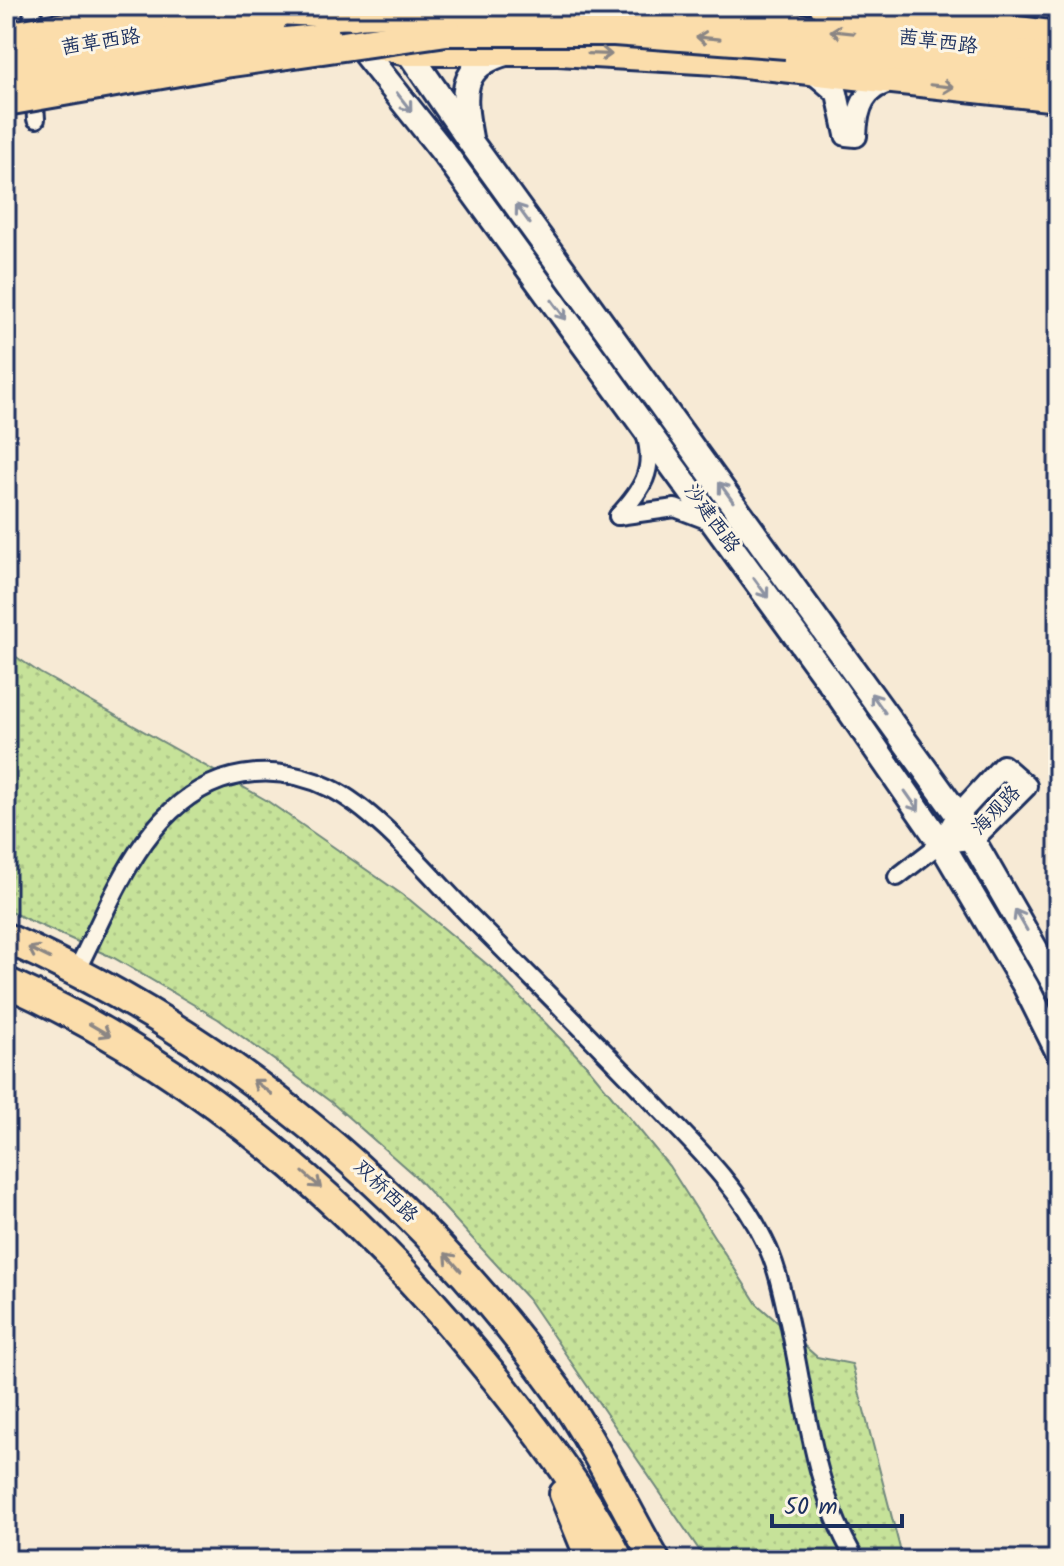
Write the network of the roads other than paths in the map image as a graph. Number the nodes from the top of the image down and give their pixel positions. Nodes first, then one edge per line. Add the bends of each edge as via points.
1 (33, 6) edge
2 (557, 6) edge
3 (823, 6) edge
4 (887, 6) edge
5 (276, 7) edge
6 (357, 17) edge
7 (913, 17) junction
8 (447, 31) junction
9 (787, 35) junction
10 (1058, 35) edge
11 (19, 37) edge
12 (274, 47) junction
13 (408, 52) junction
14 (511, 52) junction
15 (558, 52) junction
16 (1058, 58) edge
17 (6, 59) edge
18 (807, 70) junction
19 (33, 75) junction
20 (1058, 77) edge
21 (6, 79) edge
22 (896, 81) junction
23 (1050, 98) edge
24 (6, 101) edge
25 (36, 119) dead end
26 (472, 144) junction
27 (643, 425) junction
28 (715, 525) junction
29 (958, 815) junction
30 (974, 838) junction
31 (941, 843) junction
32 (897, 877) dead end
33 (6, 938) edge
34 (76, 971) junction
35 (6, 982) edge
36 (1058, 989) edge
37 (1058, 1051) edge
38 (503, 1322) junction
39 (479, 1358) junction
40 (591, 1560) edge
41 (619, 1560) edge
42 (655, 1560) edge
43 (672, 1560) edge
44 (856, 1560) edge

1 - 11 street
2 - 15 main road
3 - 7 main road
4 - 7 street
5 - 11 street
5 - 12 street
6 - 9 main road, 茜草西路, bridge via 614,12
6 - 11 highway, bridge via 265,7 218,8
6 - 12 street
6 - 13 main road
6 - 13 main road, 沙建西路
6 - 17 main road, 茜草西路, bridge via 199,28
6 -> 27 main road, 沙建西路 via 449,159
7 - 10 main road
9 -> 8 main road, 茜草西路, bridge
8 - 21 main road, 茜草西路, bridge via 202,48
8 - 24 highway, bridge
16 -> 9 main road, 茜草西路
9 - 20 main road, 茜草西路
11 - 19 street
12 - 19 street
13 - 14 main road
13 - 26 main road, 沙建西路
14 - 15 main road
14 - 26 main road via 481,63 467,81
15 -> 18 main road
18 - 22 main road
18 - 22 street via 837,93 846,135 856,136 858,112 868,92
19 - 25 street
22 -> 23 main road
29 -> 26 main road, 沙建西路
27 - 28 main road, 沙建西路
27 - 28 street via 649,448 646,481 618,516 675,508
28 -> 31 main road, 沙建西路
29 - 30 main road, 沙建西路
29 - 30 street, 海观路 via 1003,766 1026,786
29 - 31 street, 海观路
30 - 31 street, 海观路
36 -> 30 main road, 沙建西路
31 - 32 street
31 - 37 main road, 沙建西路
34 -> 33 highway, 双桥西路
38 -> 34 highway, 双桥西路 via 392,1198 296,1113 193,1039
34 - 44 street via 139,852 174,807 196,791 222,780 275,772 304,776 356,804 586,1032 748,1207 780,1286 826,1495
35 -> 39 highway, 双桥西路 via 137,1051 273,1147 396,1260
38 - 42 highway, 双桥西路 via 559,1393
38 - 43 highway via 591,1416
39 - 40 highway via 536,1437
39 - 41 highway, 双桥西路 via 557,1456

